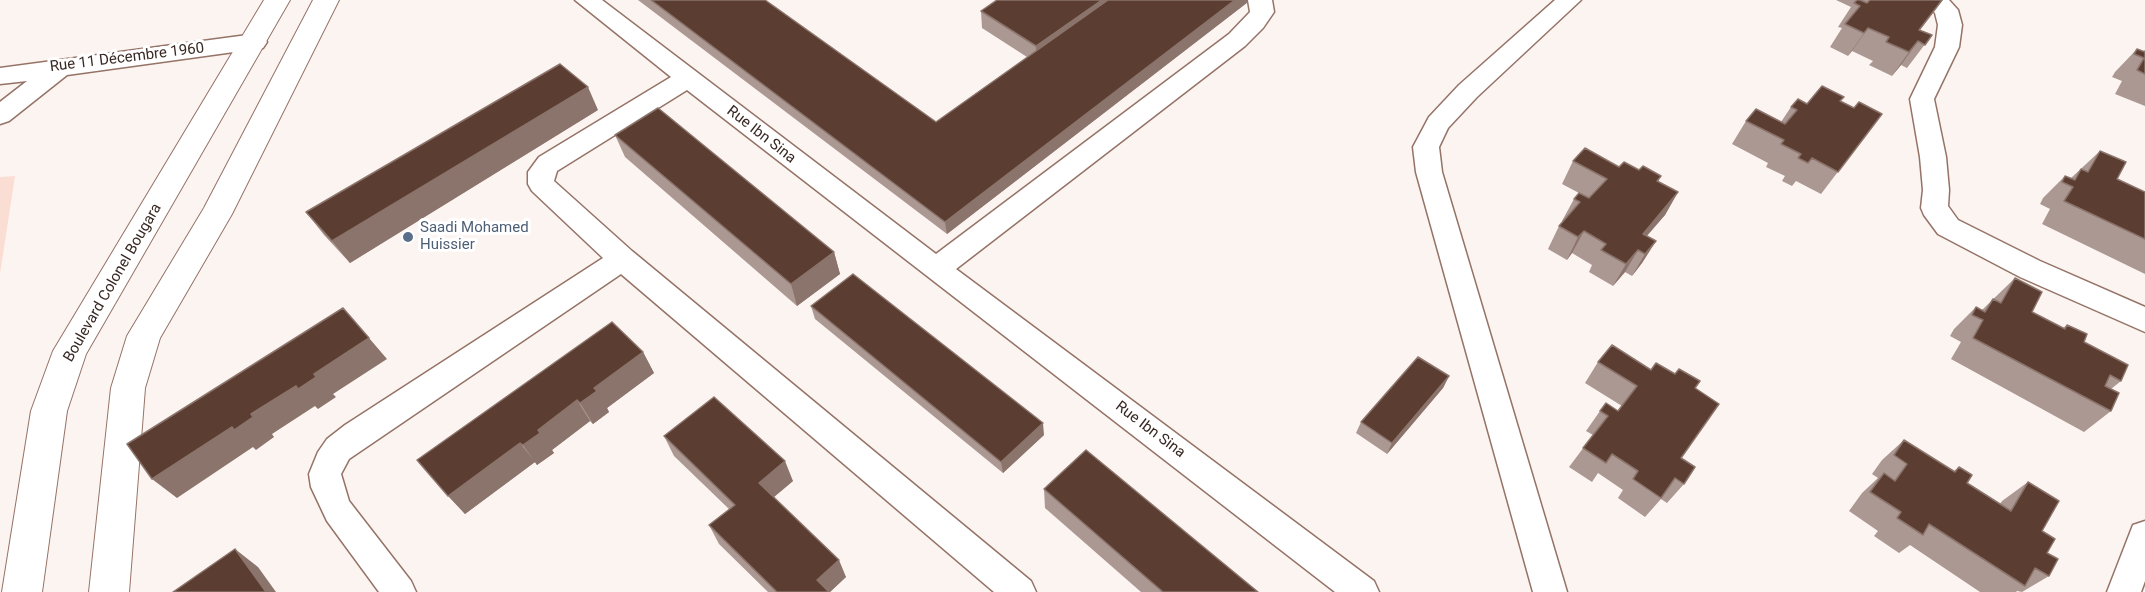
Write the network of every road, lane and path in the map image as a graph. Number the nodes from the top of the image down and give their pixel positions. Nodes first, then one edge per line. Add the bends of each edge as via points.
1 (277, 0) edge
2 (326, 0) edge
3 (587, 0) edge
4 (1260, 0) edge
5 (1569, 0) edge
6 (1935, 0) edge
7 (255, 42) junction
8 (62, 67) junction
9 (0, 76) edge
10 (688, 78) junction
11 (0, 115) edge
12 (622, 259) junction
13 (936, 269) junction
14 (2145, 320) edge
15 (2145, 536) edge
16 (22, 592) edge
17 (109, 592) edge
18 (399, 592) edge
19 (1019, 592) edge
20 (1362, 592) edge
21 (1550, 592) edge
22 (2124, 592) edge

1 - 7 main road, Boulevard Colonel Bougara
2 - 17 main road via 216,214 144,336 128,388
3 - 10 street, Rue Ibn Sina
4 - 13 street via 1262,12 1237,40
5 - 21 street via 1468,91 1438,123 1426,147 1429,172
6 - 14 street via 1946,10 1950,25 1947,47 1922,99 1934,157 1934,208 1948,227
7 - 8 street, Rue 11 Décembre 1960
7 - 16 main road, Boulevard Colonel Bougara via 70,351 49,411
8 - 9 street, Rue 11 Décembre 1960
8 - 11 street
10 - 12 street via 541,172 541,184 548,193
10 - 13 street, Rue Ibn Sina
12 - 18 street via 356,435 329,462 325,474 327,487 339,511
12 - 19 street
13 - 20 street, Rue Ibn Sina
15 - 22 street

